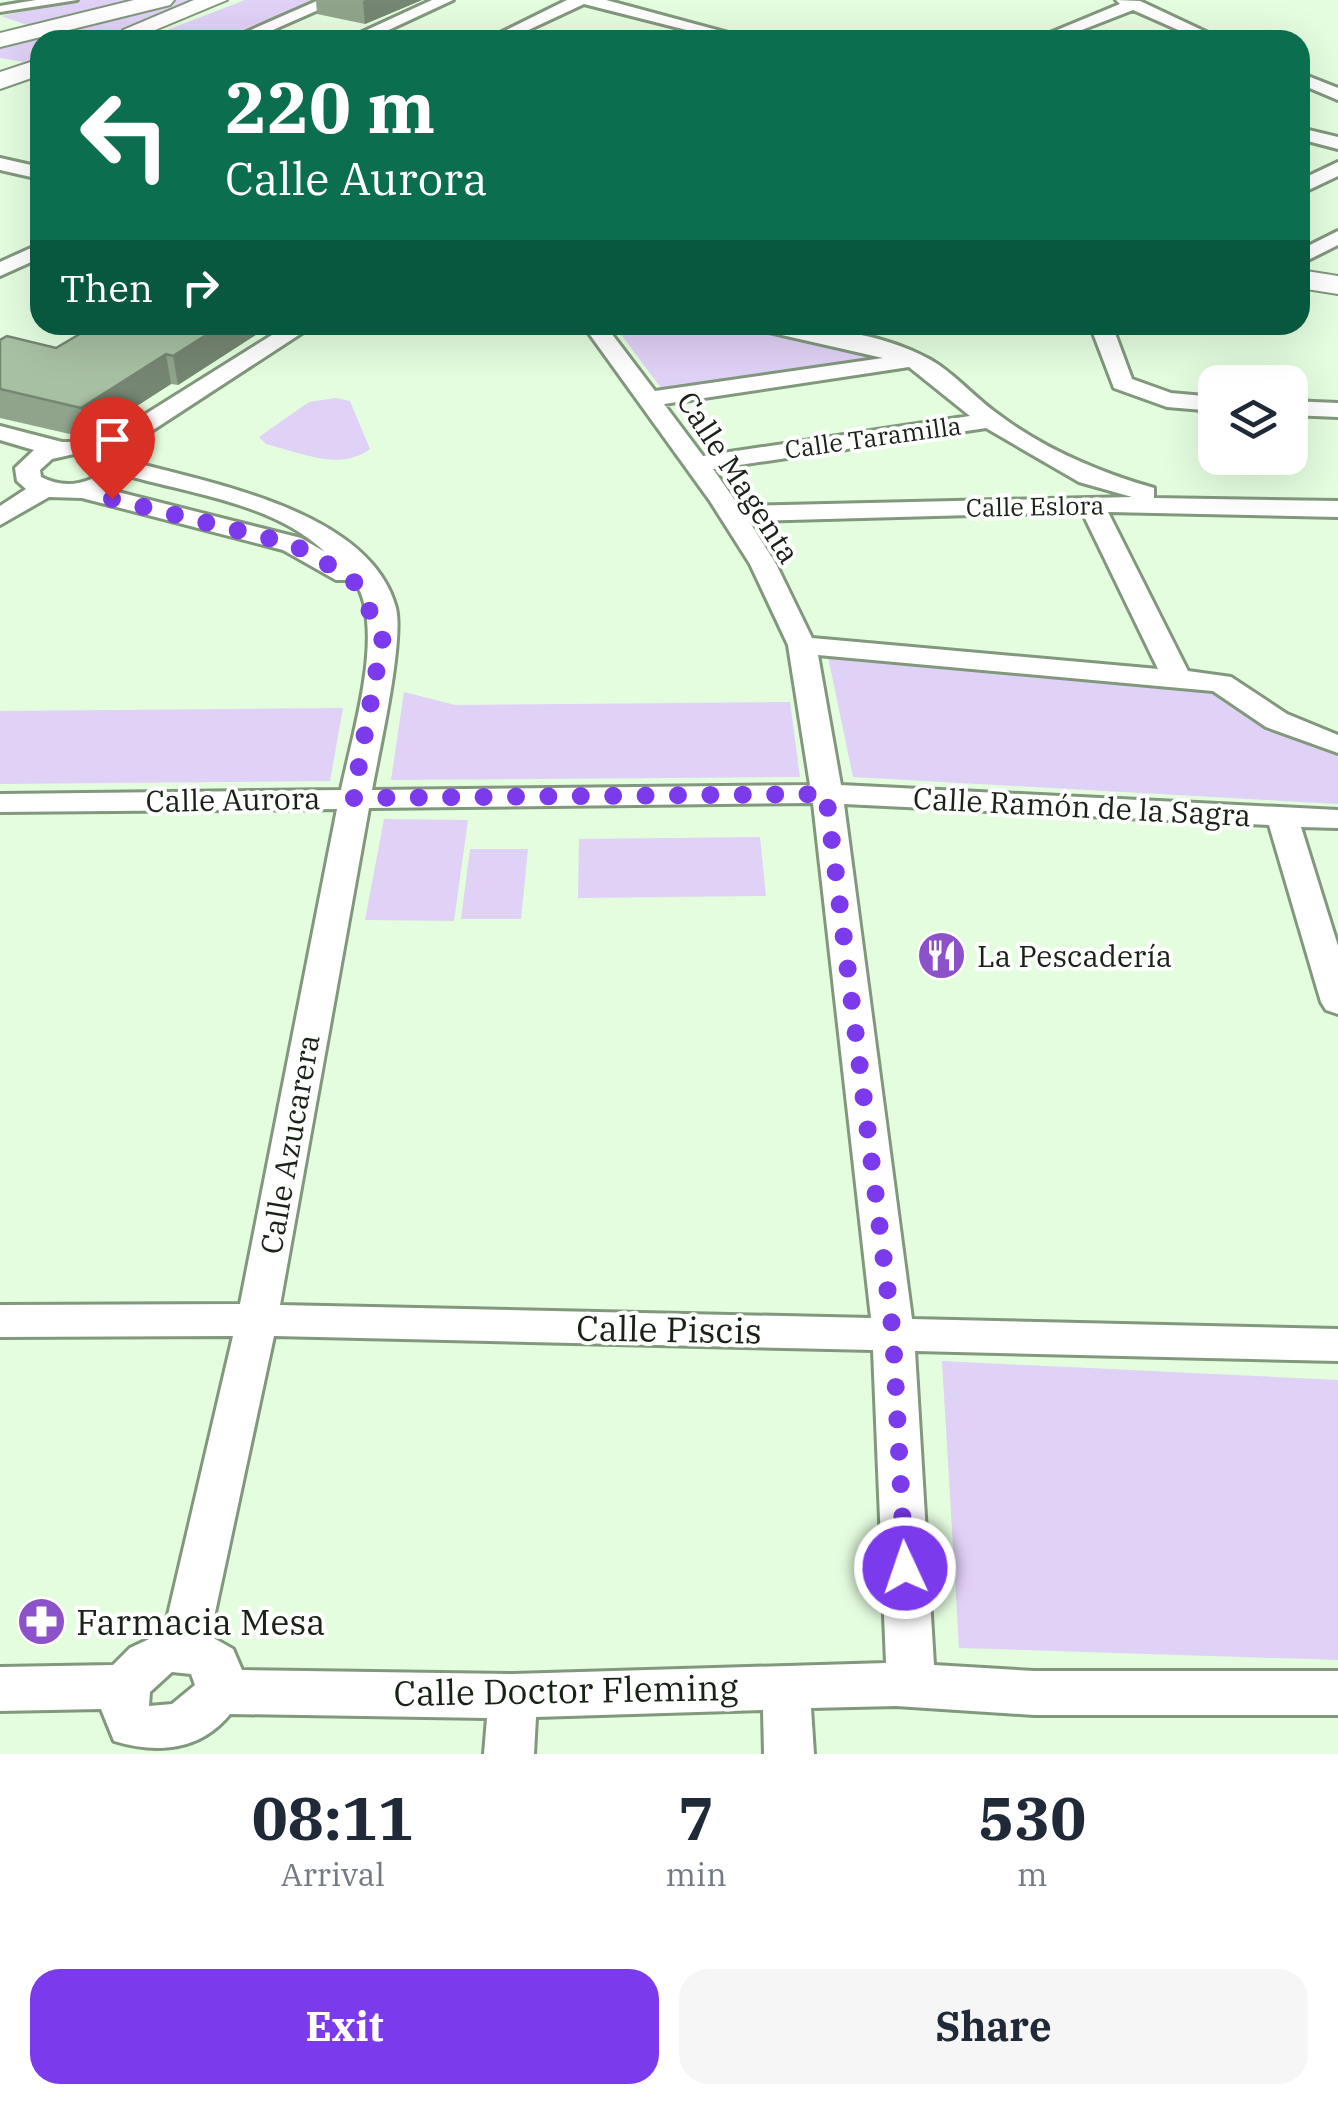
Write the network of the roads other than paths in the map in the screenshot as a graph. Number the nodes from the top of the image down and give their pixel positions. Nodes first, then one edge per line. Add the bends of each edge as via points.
1 (68, 0) edge
2 (162, 0) edge
3 (215, 0) edge
4 (333, 0) edge
5 (446, 0) edge
6 (584, 0) edge
7 (1129, 2) edge
8 (6, 10) dead end
9 (675, 22) junction
10 (40, 30) edge
11 (135, 30) edge
12 (260, 30) edge
13 (376, 30) edge
14 (516, 30) edge
15 (659, 30) edge
16 (707, 30) edge
17 (1065, 30) edge
18 (1192, 30) edge
19 (30, 33) edge
20 (0, 40) edge
21 (0, 66) edge
22 (30, 69) edge
23 (30, 72) edge
24 (0, 81) edge
25 (1310, 82) edge
26 (1338, 95) edge
27 (1310, 136) edge
28 (1338, 143) edge
29 (0, 164) edge
30 (1338, 168) edge
31 (30, 170) edge
32 (1310, 183) edge
33 (1338, 238) edge
34 (1310, 253) edge
35 (30, 255) edge
36 (0, 270) edge
37 (1310, 281) edge
38 (1338, 286) edge
39 (289, 335) edge
40 (602, 335) edge
41 (816, 335) edge
42 (1104, 335) edge
43 (912, 360) junction
44 (650, 399) junction
45 (1198, 403) edge
46 (1308, 409) edge
47 (1338, 410) edge
48 (990, 420) junction
49 (0, 433) edge
50 (59, 449) junction
51 (116, 458) junction
52 (696, 464) junction
53 (0, 466) edge
54 (35, 482) junction
55 (81, 490) junction
56 (1090, 504) junction
57 (1187, 505) junction
58 (1338, 508) edge
59 (732, 514) junction
60 (0, 517) edge
61 (383, 636) junction
62 (802, 646) junction
63 (1177, 678) junction
64 (1338, 744) edge
65 (826, 794) junction
66 (353, 798) junction
67 (0, 803) edge
68 (1281, 814) junction
69 (1338, 819) edge
70 (1338, 1002) edge
71 (257, 1320) junction
72 (0, 1321) edge
73 (893, 1334) junction
74 (1338, 1344) edge
75 (183, 1650) junction
76 (911, 1684) junction
77 (786, 1685) junction
78 (126, 1687) junction
79 (0, 1689) edge
80 (221, 1692) junction
81 (1338, 1694) edge
82 (514, 1696) junction
83 (154, 1746) edge
84 (509, 1754) edge
85 (788, 1754) edge

1 - 8 street
2 - 10 street
3 - 11 street
4 - 12 street
5 - 13 street
6 - 9 street
6 - 14 street
7 - 17 street
7 - 18 street
9 - 15 street
9 - 16 street
19 - 20 street
21 - 22 street
23 - 24 street
25 - 26 street
27 - 28 street
29 - 31 street
30 - 32 street
33 - 34 street
35 - 36 street
37 - 38 street
39 - 51 street
40 - 44 street, Calle Magenta
41 - 43 street
42 - 45 street via 1122,383 1167,400
43 - 44 street
43 - 48 street
44 - 52 street, Calle Magenta
46 - 47 street
48 - 52 street, Calle Taramilla
48 - 57 street via 1088,476
49 - 50 street
50 - 51 street
50 - 54 street via 33,461
51 - 55 street via 117,476
51 - 61 street, Calle Azucarera via 263,505 320,533 368,579 383,610
52 - 59 street, Calle Magenta
53 - 54 street
54 - 55 street
54 - 60 street
55 - 61 street via 292,544 352,578
56 - 57 street, Calle Eslora
56 - 59 street, Calle Eslora
56 - 63 street
57 - 58 street, Calle Eslora
59 - 62 street, Calle Magenta
61 - 66 street, Calle Azucarera
62 - 63 street
62 - 65 street, Calle Magenta
63 - 64 street via 1222,682 1258,713
65 - 66 street, Calle Aurora
65 - 68 street, Calle Ramón de la Sagra
65 - 73 street, Calle Magenta
66 - 67 street, Calle Aurora
66 - 71 street, Calle Azucarera
68 - 69 street, Calle Ramón de la Sagra
68 - 70 street
71 - 72 street, Calle Piscis
71 - 73 street, Calle Piscis
71 - 75 street, Calle Azucarera
73 - 74 street, Calle Piscis
73 - 76 street, Calle Magenta
75 - 78 street via 155,1656
75 - 80 street via 217,1668
76 - 77 street, Calle Doctor Fleming
76 - 81 street, Calle Doctor Fleming via 1034,1693
77 - 82 street, Calle Doctor Fleming
77 - 85 street
78 - 79 street
78 - 83 street via 122,1700 131,1725
80 - 82 street, Calle Doctor Fleming
80 - 83 street via 198,1728
82 - 84 street

